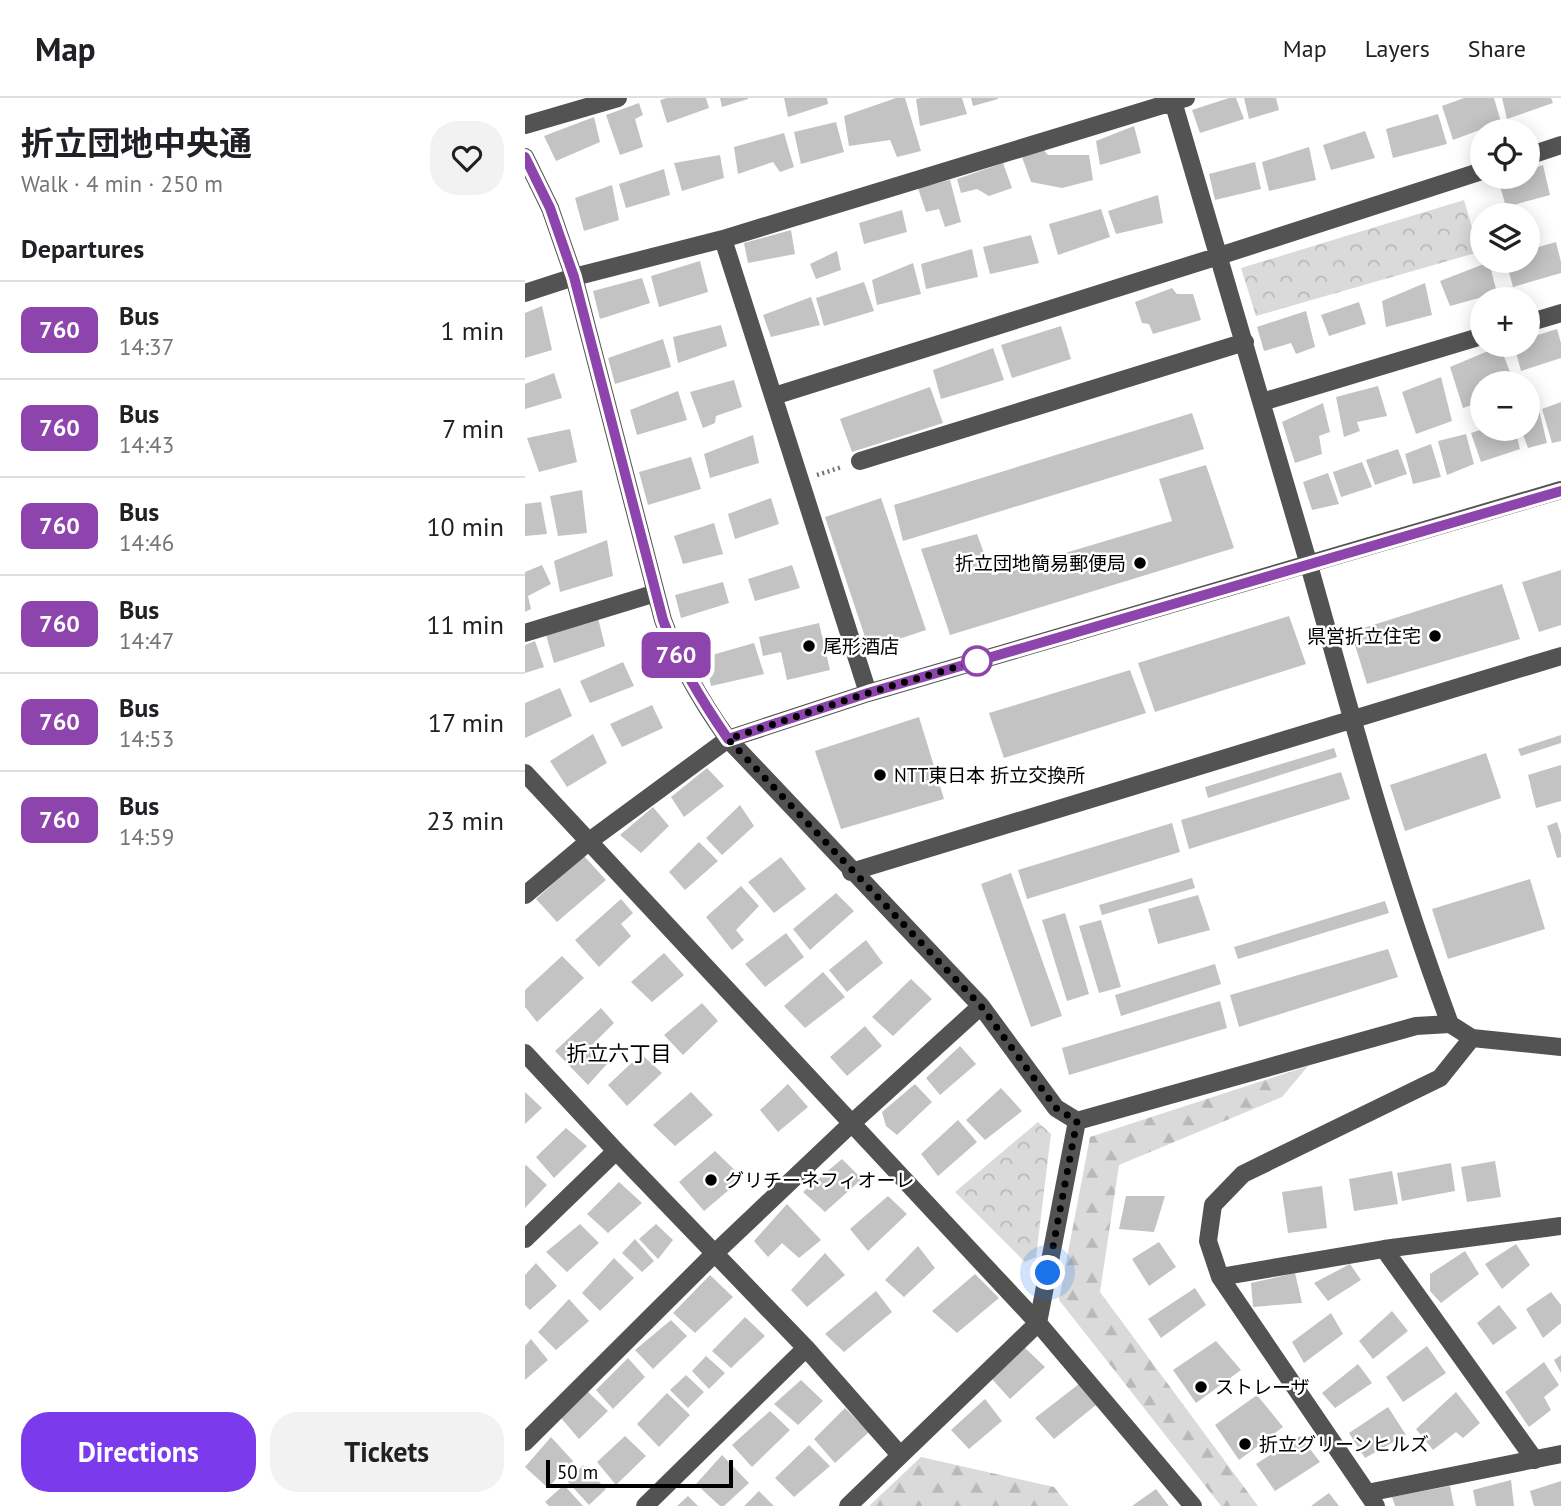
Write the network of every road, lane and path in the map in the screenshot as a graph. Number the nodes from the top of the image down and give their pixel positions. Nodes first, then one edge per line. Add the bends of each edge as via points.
1 (618, 98) edge
2 (1177, 99) edge
3 (525, 125) edge
4 (1561, 145) edge
5 (1540, 152) edge
6 (525, 157) edge
7 (1470, 175) edge
8 (723, 239) junction
9 (1219, 256) junction
10 (574, 277) junction
11 (525, 293) edge
12 (1561, 313) edge
13 (1540, 319) edge
14 (1470, 340) edge
15 (1245, 342) junction
16 (774, 396) junction
17 (1262, 402) junction
18 (860, 461) joint
19 (801, 481) junction
20 (1561, 491) edge
21 (1308, 565) junction
22 (656, 593) junction
23 (525, 633) edge
24 (1561, 656) edge
25 (868, 693) junction
26 (1351, 719) junction
27 (728, 739) junction
28 (525, 772) edge
29 (588, 842) junction
30 (851, 872) junction
31 (525, 895) edge
32 (981, 1006) junction
33 (1450, 1024) junction
34 (1472, 1038) junction
35 (1561, 1046) edge
36 (528, 1061) edge
37 (1077, 1121) junction
38 (851, 1124) junction
39 (616, 1151) junction
40 (1561, 1226) edge
41 (525, 1238) edge
42 (1384, 1249) junction
43 (716, 1252) junction
44 (1220, 1277) junction
45 (1038, 1323) junction
46 (806, 1348) junction
47 (525, 1442) edge
48 (1561, 1454) edge
49 (900, 1455) junction
50 (1535, 1460) junction
51 (1372, 1499) edge
52 (645, 1506) edge
53 (848, 1506) edge
54 (1193, 1506) edge

1 - 3 street
2 - 8 street
2 - 9 street
4 - 5 street
6 - 10 street via 550,208
7 - 9 street
8 - 10 street
8 - 16 street
9 - 15 street
9 - 16 street
10 - 11 street
10 - 22 street
12 - 13 street
14 - 17 street
15 - 17 street
15 - 18 street
16 - 19 street
17 - 21 street
18 - 19 path
19 - 25 street
20 - 21 street
21 - 25 street
21 - 26 street
22 - 23 street
22 - 27 street via 674,652
24 - 26 street
25 - 27 street
26 - 30 street
26 - 33 street via 1418,937
27 - 29 street
27 - 30 street
28 - 29 street
29 - 31 street
29 - 38 street
30 - 32 street
32 - 37 street via 1056,1108
32 - 38 street
33 - 34 street
33 - 37 street via 1416,1026
34 - 35 street
34 - 44 street via 1440,1078 1243,1174 1213,1205 1208,1241
36 - 39 street
37 - 45 street
38 - 43 street
38 - 45 street
39 - 41 street
39 - 43 street
40 - 42 street
42 - 44 street
42 - 50 street
43 - 46 street
43 - 47 street
44 - 51 street
45 - 49 street
45 - 54 street
46 - 49 street
46 - 52 street
48 - 50 street
49 - 53 street
50 - 51 street

